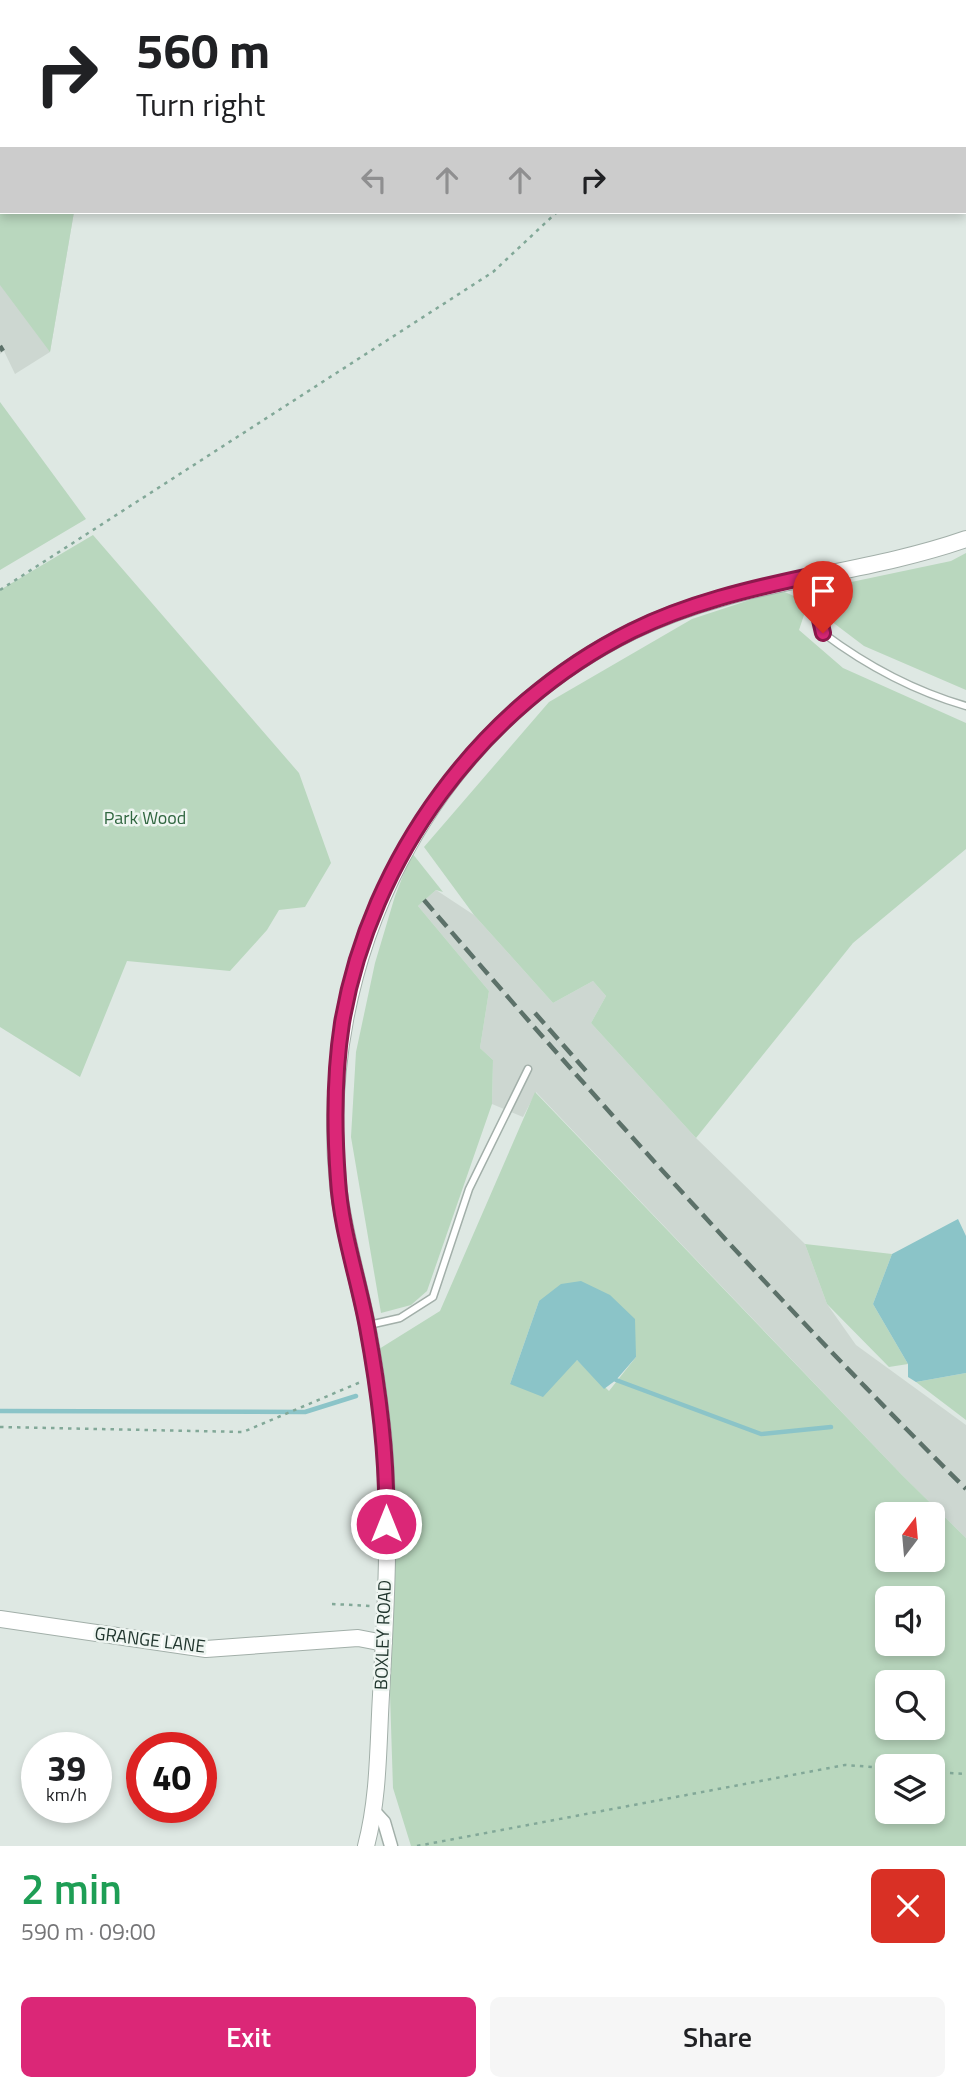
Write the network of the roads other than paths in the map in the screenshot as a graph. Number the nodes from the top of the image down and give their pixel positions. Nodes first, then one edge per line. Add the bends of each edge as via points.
1 (966, 539) edge
2 (810, 576) junction
3 (966, 706) edge
4 (528, 1069) dead end
5 (367, 1325) junction
6 (0, 1619) edge
7 (384, 1643) junction
8 (373, 1810) junction
9 (366, 1846) edge
10 (391, 1846) edge

1 - 2 street, BOXLEY ROAD via 889,563
2 - 3 lane via 823,633 861,662 935,697
2 - 5 street, BOXLEY ROAD via 672,614 572,666 480,746 418,825 370,924 349,996 338,1060 338,1184
4 - 5 lane via 468,1189 433,1297 400,1318
5 - 7 street, BOXLEY ROAD via 387,1497
6 - 7 street, GRANGE LANE via 206,1649 358,1638
7 - 8 street, BOXLEY ROAD
8 - 9 street, BOXLEY ROAD
8 - 10 street via 384,1822

